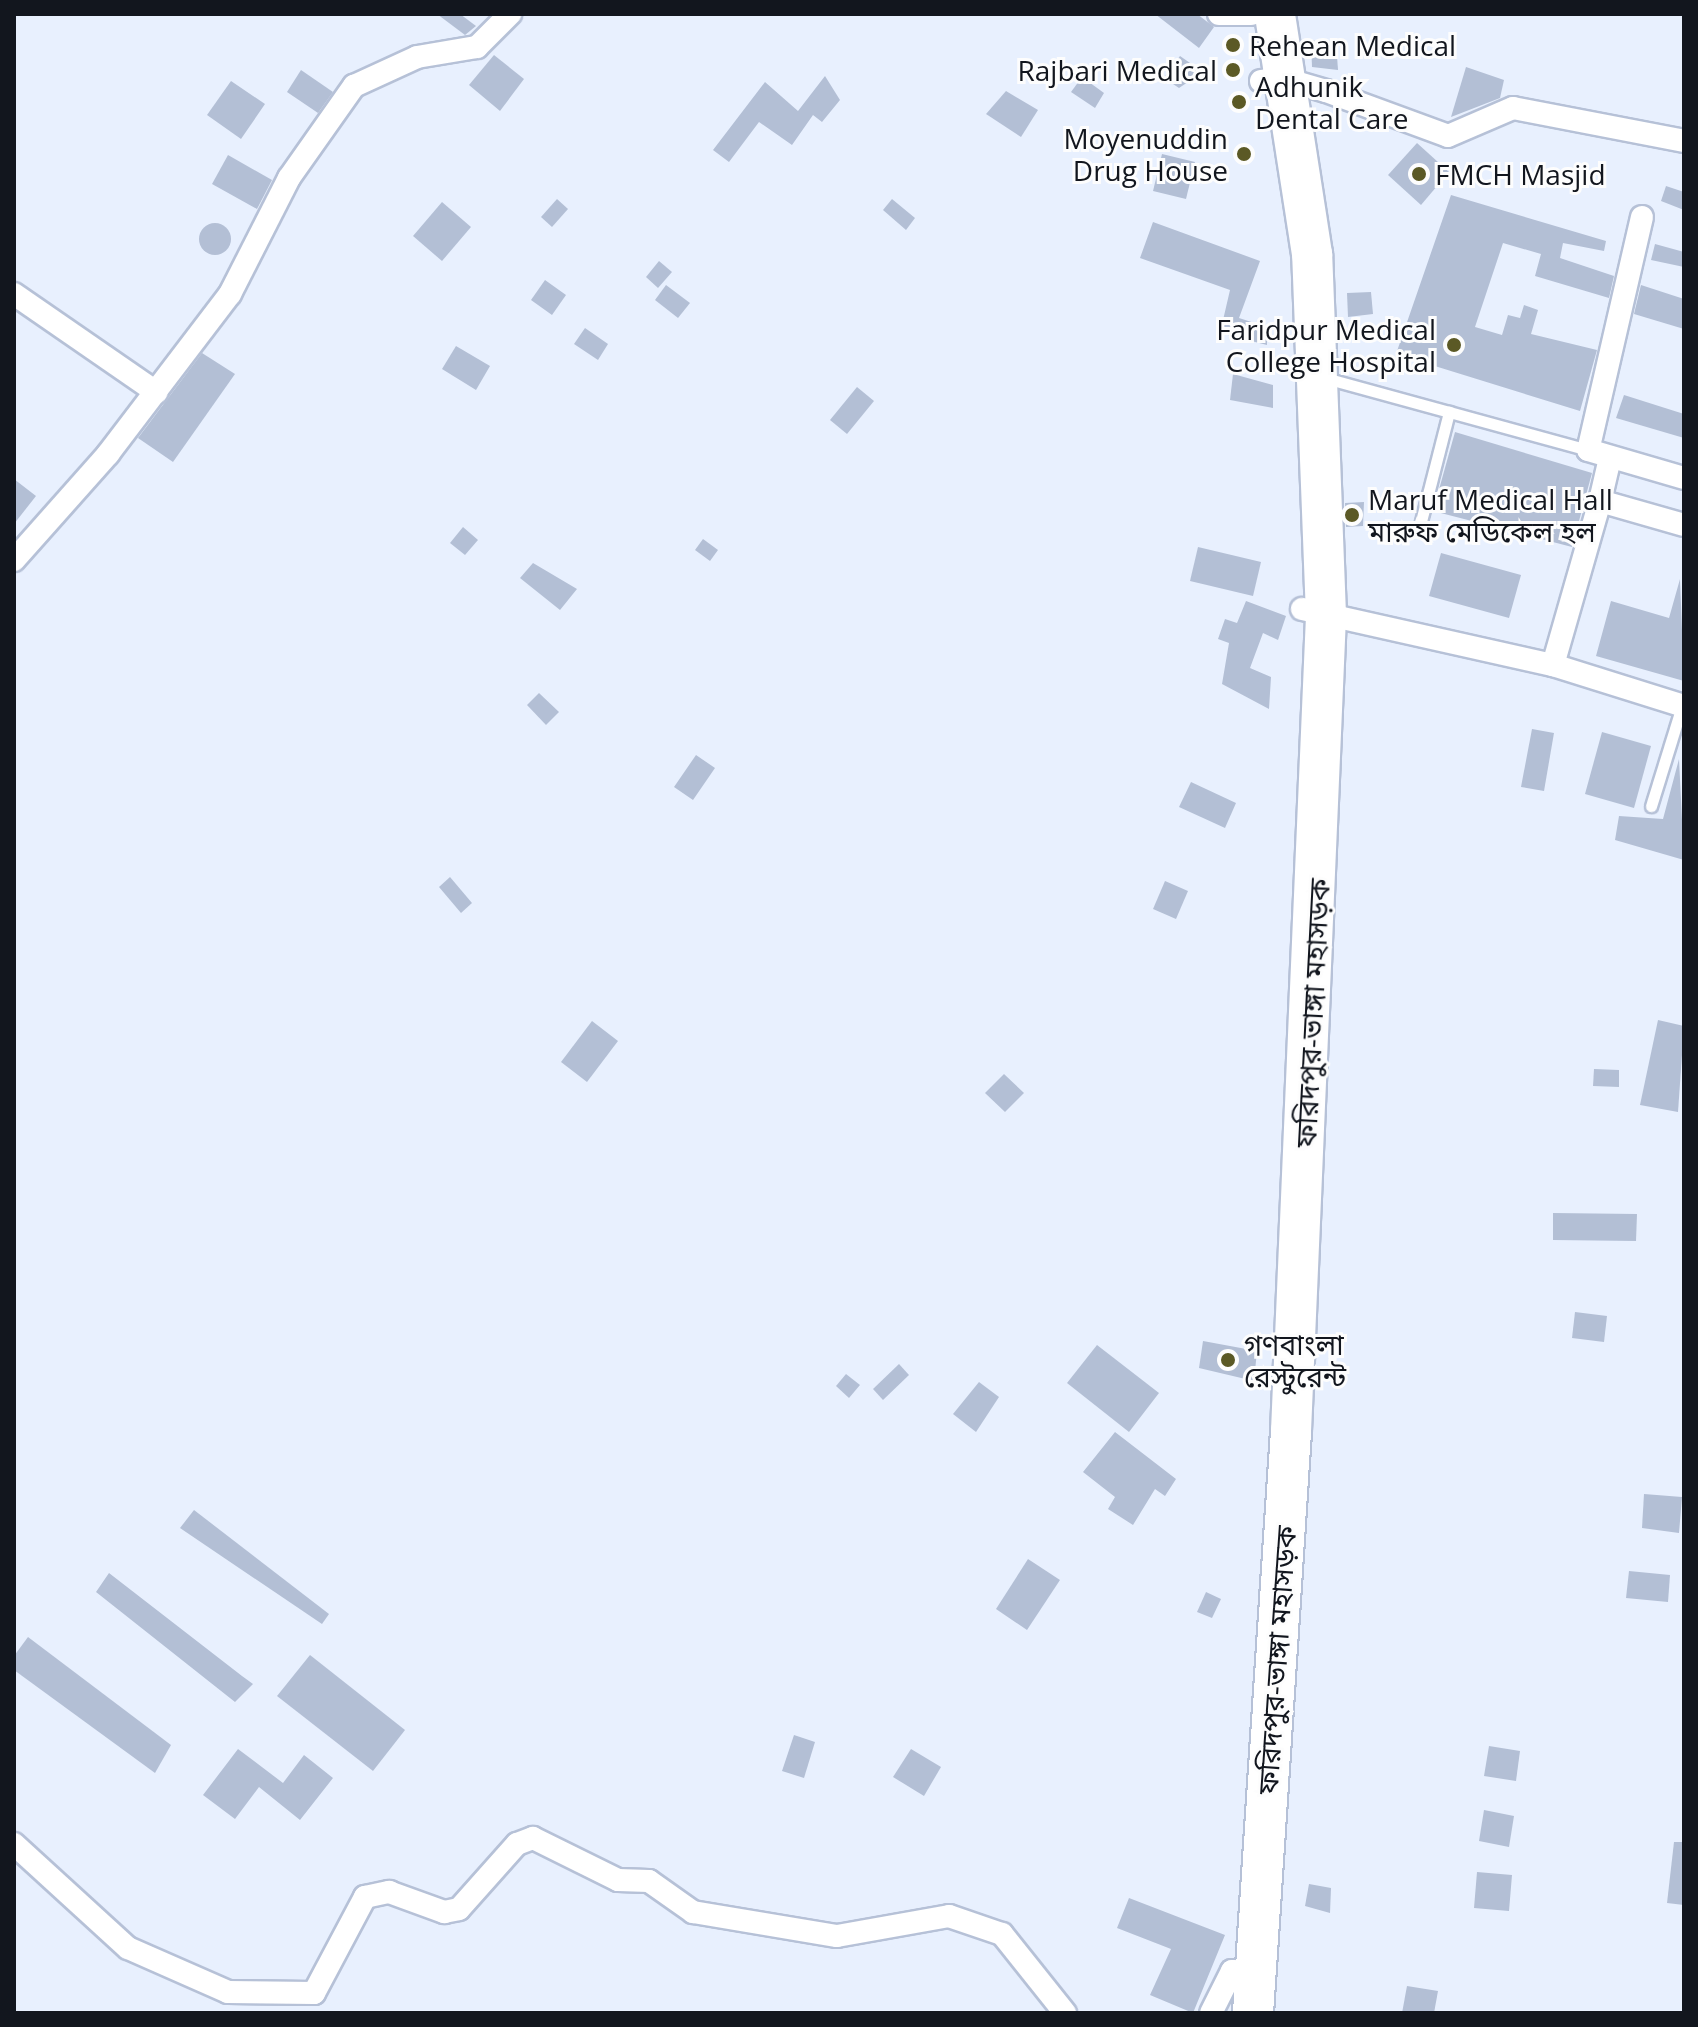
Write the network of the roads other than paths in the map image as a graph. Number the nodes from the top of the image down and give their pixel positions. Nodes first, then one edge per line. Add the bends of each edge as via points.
1 (510, 14) edge
2 (1219, 14) edge
3 (1251, 14) edge
4 (1275, 14) edge
5 (1273, 80) junction
6 (1684, 141) edge
7 (1642, 217) dead end
8 (14, 294) edge
9 (1305, 376) junction
10 (156, 392) junction
11 (1449, 412) junction
12 (1588, 450) junction
13 (1610, 458) junction
14 (1684, 478) edge
15 (1600, 501) junction
16 (1684, 525) edge
17 (1419, 529) dead end
18 (14, 560) edge
19 (1314, 612) junction
20 (1553, 665) junction
21 (1683, 706) edge
22 (1651, 806) dead end
23 (14, 1844) edge
24 (1244, 1972) junction
25 (1065, 2013) edge
26 (1211, 2013) edge
27 (1230, 2013) edge
28 (1253, 2013) edge

1 - 10 street via 477,47 417,57 354,86 289,178 230,294
2 - 3 street
3 - 5 highway, ফরিদপুর-ভাঙ্গা মহাসড়ক
4 - 5 highway, ফরিদপুর-ভাঙ্গা মহাসড়ক
5 - 6 street via 1448,136 1513,108
5 - 9 highway, ফরিদপুর-ভাঙ্গা মহাসড়ক via 1312,254
7 - 12 street
8 - 10 street
9 - 11 lane
9 - 19 highway, ফরিদপুর-ভাঙ্গা মহাসড়ক
10 - 18 street
11 - 12 lane
11 - 17 lane
12 - 13 street
13 - 14 street
13 - 15 street
15 - 16 street
15 - 20 street
19 - 20 street
19 - 24 highway, ফরিদপুর-ভাঙ্গা মহাসড়ক via 1291,1431
20 - 21 street
21 - 22 lane
23 - 25 street via 128,1948 228,1992 314,1993 365,1897 389,1892 444,1912 459,1909 517,1844 533,1838 618,1880 649,1881 693,1912 837,1936 914,1919 962,1920 1002,1934
24 - 26 street
24 - 27 highway, ফরিদপুর-ভাঙ্গা মহাসড়ক
24 - 28 highway, ফরিদপুর-ভাঙ্গা মহাসড়ক

